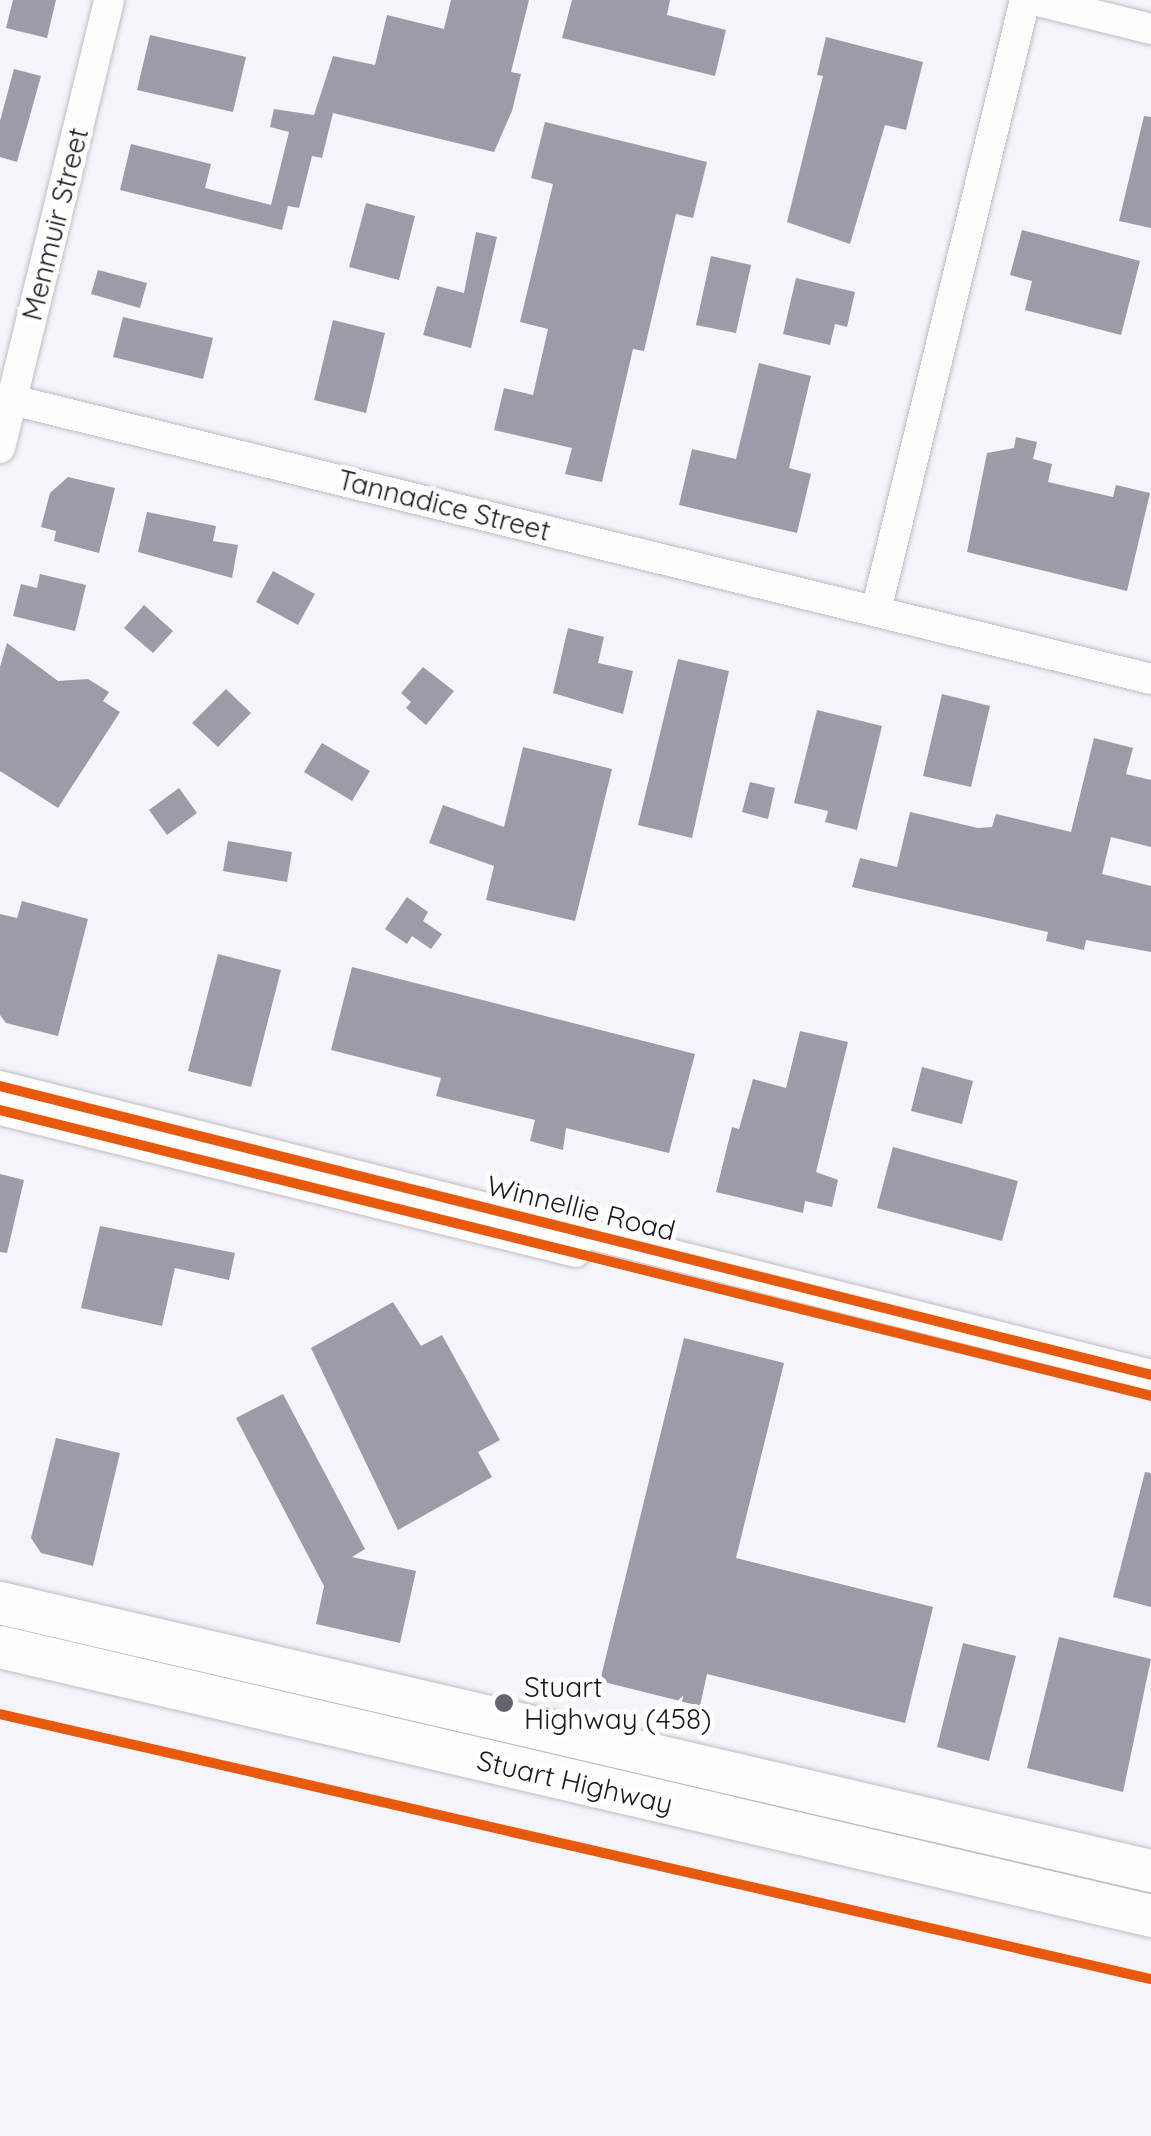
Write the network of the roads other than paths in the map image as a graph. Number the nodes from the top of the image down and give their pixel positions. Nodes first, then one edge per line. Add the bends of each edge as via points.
1 (110, 0) edge
2 (1026, 0) edge
3 (1034, 0) edge
4 (1151, 28) edge
5 (12, 400) junction
6 (0, 448) edge
7 (876, 611) junction
8 (1151, 679) edge
9 (0, 1086) edge
10 (0, 1110) edge
11 (1151, 1375) edge
12 (1151, 1396) edge
13 (0, 1603) edge
14 (0, 1647) edge
15 (363, 1688) junction
16 (354, 1730) junction
17 (1151, 1871) edge
18 (1151, 1916) edge

1 - 5 street, Menmuir Street
2 - 7 street
3 - 4 street
5 - 6 street, Menmuir Street
5 - 7 street, Tannadice Street
7 - 8 street, Tannadice Street
9 - 11 street, Winnellie Road
10 - 12 street, Winnellie Road
13 - 15 highway, Stuart Highway
14 - 16 highway, Stuart Highway
15 - 16 highway
15 - 17 highway, Stuart Highway
16 - 18 highway, Stuart Highway

